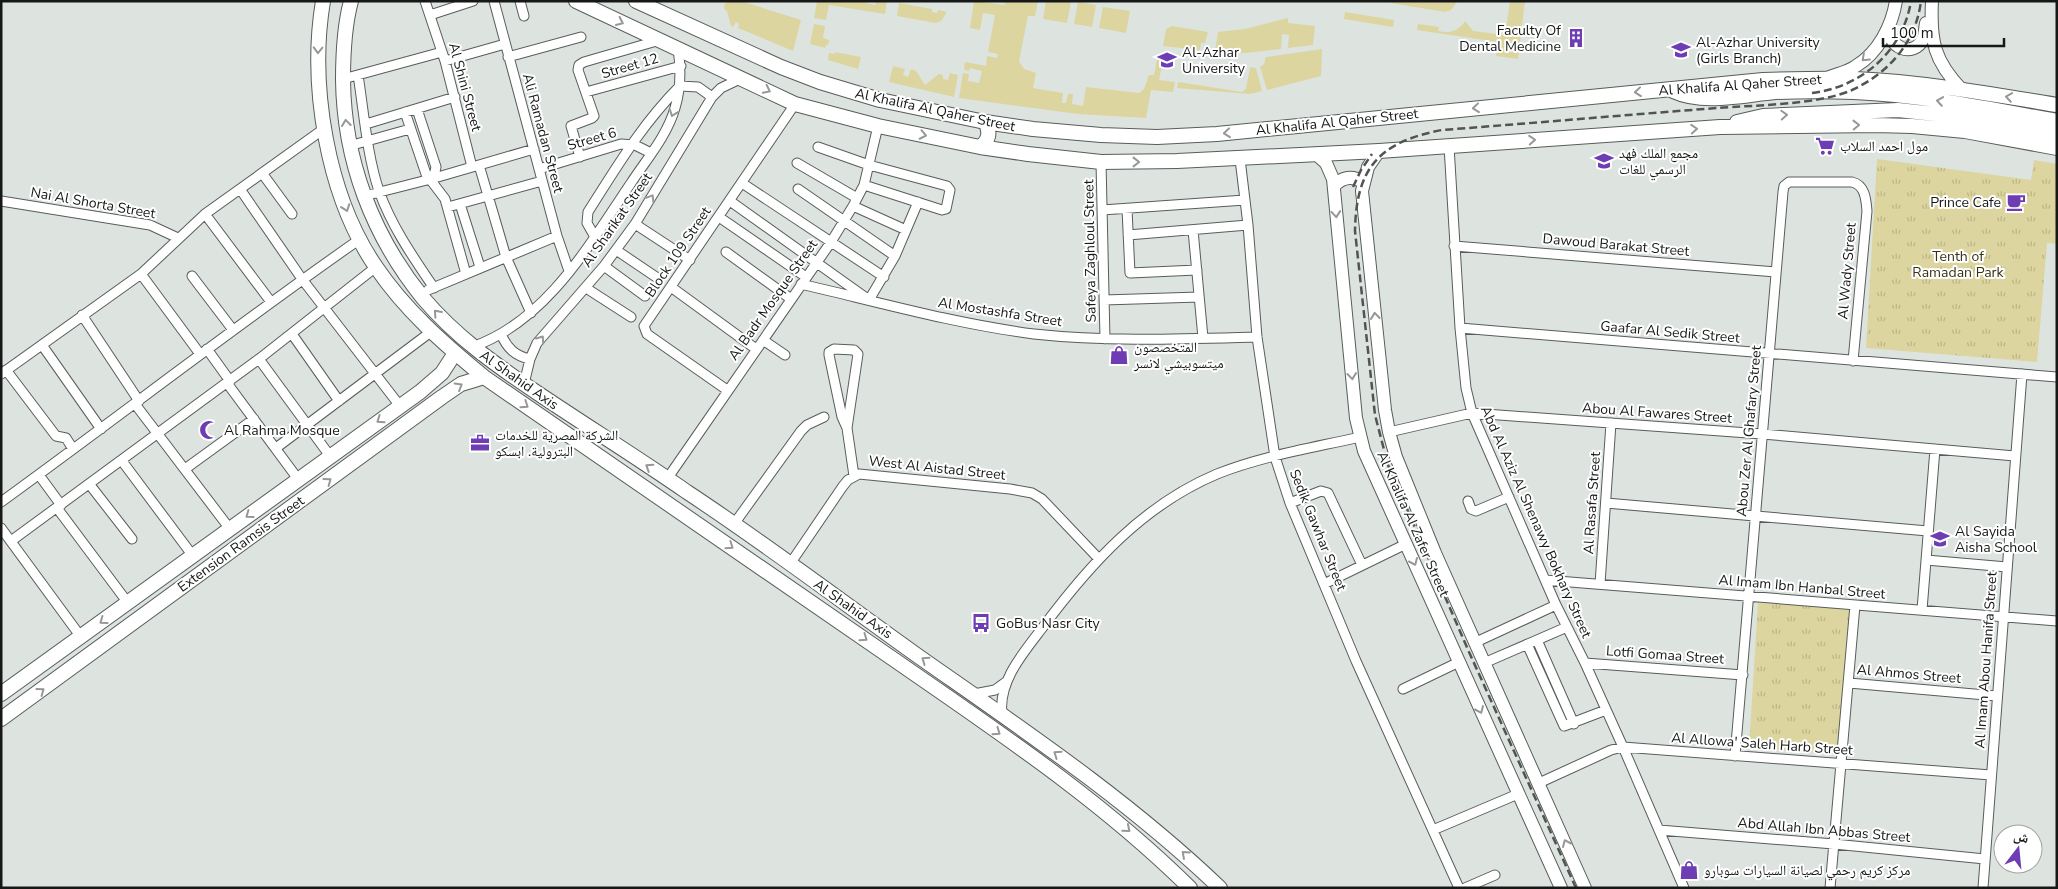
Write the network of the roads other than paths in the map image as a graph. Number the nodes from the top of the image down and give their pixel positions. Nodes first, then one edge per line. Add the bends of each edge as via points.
1 (323, 1) edge
2 (351, 1) edge
3 (426, 1) edge
4 (473, 1) edge
5 (494, 1) edge
6 (520, 1) edge
7 (576, 1) edge
8 (636, 1) edge
9 (1896, 1) edge
10 (1932, 1) edge
11 (593, 6) edge
12 (430, 14) junction
13 (524, 16) dead end
14 (1891, 23) junction
15 (581, 37) dead end
16 (661, 40) junction
17 (505, 44) junction
18 (678, 48) junction
19 (443, 57) junction
20 (508, 57) junction
21 (681, 66) junction
22 (358, 75) junction
23 (743, 78) junction
24 (343, 79) junction
25 (1824, 79) junction
26 (680, 86) junction
27 (1667, 89) junction
28 (1962, 90) junction
29 (586, 92) junction
30 (455, 97) junction
31 (712, 97) junction
32 (795, 104) junction
33 (2057, 105) edge
34 (417, 109) junction
35 (405, 112) junction
36 (2057, 121) edge
37 (985, 122) junction
38 (366, 124) junction
39 (878, 126) junction
40 (1720, 127) junction
41 (325, 128) junction
42 (410, 129) junction
43 (1033, 130) junction
44 (2057, 134) edge
45 (368, 142) junction
46 (632, 144) junction
47 (349, 146) junction
48 (1449, 146) junction
49 (818, 147) dead end
50 (980, 147) junction
51 (2057, 148) edge
52 (534, 149) junction
53 (1379, 151) junction
54 (651, 153) junction
55 (1028, 154) junction
56 (1316, 154) junction
57 (580, 157) junction
58 (1240, 159) junction
59 (1101, 162) junction
60 (797, 163) dead end
61 (869, 165) junction
62 (476, 166) junction
63 (539, 169) junction
64 (262, 173) junction
65 (357, 177) junction
66 (430, 179) junction
67 (337, 180) junction
68 (542, 181) junction
69 (1363, 182) junction
70 (742, 183) junction
71 (864, 185) junction
72 (1859, 185) joint
73 (1334, 186) junction
74 (240, 189) junction
75 (798, 189) dead end
76 (380, 192) junction
77 (364, 196) junction
78 (488, 196) junction
79 (730, 200) junction
80 (1245, 200) junction
81 (1, 201) edge
82 (855, 202) junction
83 (918, 202) junction
84 (460, 204) junction
85 (448, 207) junction
86 (1127, 208) junction
87 (1102, 210) junction
88 (206, 214) junction
89 (292, 214) dead end
90 (719, 217) junction
91 (844, 222) junction
92 (635, 224) junction
93 (1248, 225) junction
94 (906, 230) junction
95 (1193, 230) junction
96 (1128, 235) junction
97 (557, 236) junction
98 (595, 237) junction
99 (178, 238) junction
100 (360, 239) junction
101 (831, 242) junction
102 (1454, 246) junction
103 (616, 250) junction
104 (726, 252) dead end
105 (393, 254) junction
106 (506, 256) junction
107 (895, 256) junction
108 (690, 260) junction
109 (817, 262) junction
110 (604, 266) junction
111 (376, 267) junction
112 (480, 267) junction
113 (1197, 270) junction
114 (569, 271) junction
115 (1776, 272) junction
116 (141, 274) junction
117 (466, 274) junction
118 (192, 276) dead end
119 (656, 277) dead end
120 (884, 277) junction
121 (302, 279) junction
122 (804, 280) junction
123 (671, 287) junction
124 (434, 288) junction
125 (586, 288) junction
126 (420, 294) junction
127 (645, 296) dead end
128 (1199, 298) junction
129 (791, 300) junction
130 (869, 300) junction
131 (1104, 300) junction
132 (271, 302) junction
133 (324, 308) junction
134 (531, 313) junction
135 (82, 316) junction
136 (631, 317) dead end
137 (1460, 328) junction
138 (233, 330) junction
139 (432, 332) junction
140 (292, 334) junction
141 (501, 334) junction
142 (1257, 337) junction
143 (1203, 338) junction
144 (1105, 339) junction
145 (763, 340) junction
146 (42, 345) junction
147 (472, 347) junction
148 (756, 349) junction
149 (203, 351) junction
150 (455, 353) junction
151 (1769, 354) junction
152 (784, 355) dead end
153 (259, 359) junction
154 (530, 359) junction
155 (1853, 361) junction
156 (4, 372) edge
157 (2022, 374) junction
158 (376, 375) junction
159 (484, 377) junction
160 (2057, 377) edge
161 (228, 382) junction
162 (524, 384) junction
163 (727, 390) junction
164 (420, 392) junction
165 (339, 402) junction
166 (137, 403) junction
167 (400, 406) junction
168 (430, 406) junction
169 (1472, 413) junction
170 (824, 417) dead end
171 (254, 419) junction
172 (1611, 423) junction
173 (306, 425) junction
174 (847, 428) junction
175 (101, 429) junction
176 (1389, 432) junction
177 (158, 434) junction
178 (1762, 434) junction
179 (1360, 437) junction
180 (276, 448) junction
181 (73, 449) junction
182 (1935, 450) junction
183 (330, 456) junction
184 (2015, 456) junction
185 (1275, 457) junction
186 (122, 461) junction
187 (185, 469) junction
188 (39, 475) junction
189 (854, 476) junction
190 (667, 478) junction
191 (298, 479) junction
192 (90, 485) junction
193 (682, 488) junction
194 (1509, 497) junction
195 (1468, 501) dead end
196 (1, 502) edge
197 (705, 503) junction
198 (1290, 503) junction
199 (1606, 503) junction
200 (59, 507) junction
201 (673, 507) junction
202 (1756, 515) junction
203 (690, 519) junction
204 (734, 524) junction
205 (1, 528) edge
206 (230, 529) junction
207 (1928, 531) junction
208 (132, 539) dead end
209 (11, 542) junction
210 (1406, 544) junction
211 (193, 556) junction
212 (1099, 559) junction
213 (1926, 560) junction
214 (790, 564) junction
215 (1362, 565) junction
216 (2007, 567) junction
217 (1545, 580) junction
218 (1324, 584) junction
219 (1600, 584) junction
220 (1749, 596) junction
221 (128, 603) junction
222 (1556, 605) junction
223 (1856, 605) junction
224 (1460, 610) junction
225 (1922, 610) junction
226 (2003, 617) junction
227 (1439, 618) junction
228 (2057, 621) edge
229 (1567, 627) junction
230 (81, 637) junction
231 (1537, 640) junction
232 (1474, 643) junction
233 (1527, 644) junction
234 (1459, 662) junction
235 (1484, 663) junction
236 (1585, 663) junction
237 (1743, 674) junction
238 (1006, 682) junction
239 (1848, 683) junction
240 (1403, 689) dead end
241 (1, 694) edge
242 (974, 694) junction
243 (1997, 696) junction
244 (1606, 710) junction
245 (1002, 714) junction
246 (1, 719) edge
247 (1574, 724) junction
248 (1623, 747) junction
249 (1735, 756) junction
250 (1841, 764) junction
251 (1991, 775) junction
252 (1539, 783) junction
253 (1518, 794) junction
254 (1433, 830) junction
255 (1659, 830) junction
256 (1834, 844) junction
257 (1985, 859) junction
258 (1495, 875) dead end
259 (1190, 888) edge
260 (1220, 888) edge
261 (1458, 888) edge
262 (1466, 888) edge
263 (1561, 888) edge
264 (1585, 888) edge
265 (1684, 888) edge
266 (1830, 888) edge
267 (1983, 888) edge

1 -> 41 main road, Al Shahid Axis via 318,84
2 - 24 main road, Al Shahid Axis
3 - 12 street, Al Shini Street
4 - 12 street
5 - 17 street, Ali Ramadan Street
6 - 13 street
7 - 11 main road, Al Khalifa Al Qaher Street
8 - 37 main road, Al Khalifa Al Qaher Street via 820,82 880,100
9 - 14 street
10 - 14 street via 1924,38 1917,46 1905,49 1894,43 1890,36
10 - 28 street via 1934,45 1940,62
11 -> 16 main road, Al Khalifa Al Qaher Street
12 - 19 street, Al Shini Street
14 -> 25 street via 1880,42 1856,67
15 - 20 street
16 - 18 main road, Al Khalifa Al Qaher Street
16 - 29 street via 581,63 578,68
17 - 19 street
17 - 20 street, Ali Ramadan Street
18 - 21 street, Al Sharikat Street
18 - 23 main road, Al Khalifa Al Qaher Street
19 - 22 street
19 - 30 street, Al Shini Street
20 - 52 street, Ali Ramadan Street
21 - 26 street, Al Sharikat Street
21 - 29 street, Street 12
22 - 24 street
22 - 38 street
23 - 31 street, Al Sharikat Street via 721,88
23 -> 32 main road, Al Khalifa Al Qaher Street
47 -> 24 main road, Al Shahid Axis
25 - 27 main road, Al Khalifa Al Qaher Street via 1763,80
25 - 28 main road, Al Khalifa Al Qaher Street via 1874,80
26 - 31 street via 698,87
26 - 46 street via 657,109
26 -> 54 street, Al Sharikat Street via 673,116
36 -> 27 main road via 1880,94 1801,92 1703,98
27 -> 43 main road, Al Khalifa Al Qaher Street via 1217,134 1149,137
33 -> 28 main road, Al Khalifa Al Qaher Street
29 - 57 street via 594,117 571,127
30 - 34 street
30 - 62 street, Al Shini Street
92 -> 31 street, Al Sharikat Street
32 - 39 main road, Al Khalifa Al Qaher Street
32 - 70 street, Block 109 Street
34 - 35 street
34 - 66 street via 436,167
35 - 38 street
35 - 42 street
37 - 43 main road, Al Khalifa Al Qaher Street
37 - 50 main road via 988,136
38 - 45 street
39 -> 50 main road, Al Khalifa Al Qaher Street
39 - 61 street, Al Badr Mosque Street
40 -> 44 main road via 1763,116 1898,110 1963,117
48 -> 40 main road, Al Khalifa Al Qaher Street
40 -> 51 main road via 1912,126 1965,131
41 - 64 street
41 - 67 main road, Al Shahid Axis
42 - 45 street
42 - 66 street
43 - 55 main road via 1024,135 1022,142
45 - 47 street
45 - 76 street
46 - 54 street, Street 6
46 - 57 street, Street 6 via 620,144
46 - 98 street via 588,212 587,223
47 - 65 main road, Al Shahid Axis
48 - 53 main road, Al Khalifa Al Qaher Street
48 - 102 street, Abd Al Aziz Al Shenawy Bokhary Street
49 - 61 street
50 - 55 main road, Al Khalifa Al Qaher Street
52 - 62 street
52 - 63 street, Ali Ramadan Street
53 - 56 main road, Al Khalifa Al Qaher Street
53 - 69 street, Al Khalifa Al Zafer Street
54 - 98 street, Al Sharikat Street
55 - 59 main road, Al Khalifa Al Qaher Street
56 - 58 main road, Al Khalifa Al Qaher Street
56 - 73 street, Al Khalifa Al Zafer Street via 1329,168
57 - 63 street, Street 6
59 -> 58 main road, Al Khalifa Al Qaher Street
58 - 80 street, Sedik Gawhar Street
59 - 87 street, Safeya Zaghloul Street
60 - 82 street
61 - 71 street, Al Badr Mosque Street
61 - 83 street via 949,188 944,210
62 - 66 street
62 - 78 street, Al Shini Street
63 - 68 street, Ali Ramadan Street
64 - 74 street
64 - 89 street
65 - 67 main road via 349,184
65 - 77 main road, Al Shahid Axis
66 - 76 street
66 - 85 street
67 -> 100 main road, Al Shahid Axis
68 - 78 street
68 - 97 street, Ali Ramadan Street
69 - 73 street via 1347,178
176 -> 69 street, Al Khalifa Al Zafer Street
70 - 79 street, Block 109 Street
70 - 101 street
71 - 82 street, Al Badr Mosque Street
71 - 83 street
72 - 115 street, Abou Zer Al Ghafary Street via 1852,182 1792,181 1786,184
72 - 155 street, Al Wady Street via 1866,198 1867,211
73 -> 179 street, Al Khalifa Al Zafer Street
74 - 88 street
74 - 121 street
75 - 91 street
76 - 77 street
76 - 124 street via 402,240
77 - 105 main road, Al Shahid Axis
78 - 84 street
78 - 106 street, Al Shini Street
79 - 90 street, Block 109 Street
79 - 109 street
80 - 86 street
80 - 93 street, Sedik Gawhar Street
81 - 99 street, Nai Al Shorta Street via 150,225
82 - 91 street, Al Badr Mosque Street
82 - 94 street
83 - 94 street
84 - 85 street
84 - 112 street
85 - 117 street
86 - 87 street
86 - 96 street
87 - 131 street, Safeya Zaghloul Street
88 - 99 street
88 - 132 street
90 - 108 street, Block 109 Street
90 - 122 street
91 - 101 street, Al Badr Mosque Street
91 - 107 street
92 - 103 street, Al Sharikat Street
92 - 108 street
93 - 95 street
93 - 142 street, Sedik Gawhar Street
94 - 107 street
95 - 96 street
95 - 113 street
96 - 113 street via 1130,273
97 - 106 street
97 - 114 street, Ali Ramadan Street
98 - 114 street, Al Sharikat Street
99 - 116 street
100 - 111 main road, Al Shahid Axis
100 - 121 street
101 - 109 street, Al Badr Mosque Street
101 - 120 street
102 - 115 street, Dawoud Barakat Street
102 - 137 street, Abd Al Aziz Al Shenawy Bokhary Street
103 - 110 street, Al Sharikat Street
103 - 119 street
104 - 129 street
105 - 111 main road via 382,257
105 - 126 main road, Al Shahid Axis
106 - 112 street
106 - 134 street, Al Shini Street
107 - 120 street
108 - 123 street, Block 109 Street
109 - 122 street, Al Badr Mosque Street
109 - 130 street
110 - 125 street, Al Sharikat Street
110 - 127 street
111 - 133 street
111 - 139 main road, Al Shahid Axis
112 - 117 street
113 - 128 street
114 - 134 street, Al Sharikat Street
115 - 151 street, Abou Zer Al Ghafary Street
116 - 135 street
116 - 149 street
117 - 124 street
118 - 138 street
120 - 130 street
121 - 132 street
121 - 133 street
122 - 129 street, Al Badr Mosque Street
122 - 130 street, Al Mostashfa Street
123 - 148 street
123 - 163 street, Block 109 Street via 644,326 645,332
124 - 126 street
125 - 136 street
154 -> 125 street, Al Sharikat Street via 542,335
147 -> 126 main road, Al Shahid Axis
128 - 131 street
128 - 143 street
129 - 145 street, Al Badr Mosque Street
130 - 144 street, Al Mostashfa Street via 1031,333
131 - 144 street, Safeya Zaghloul Street
132 - 138 street
133 - 140 street
133 - 158 street
134 - 141 street, Al Sharikat Street
135 - 146 street
135 - 166 street
137 - 151 street, Gaafar Al Sedik Street
137 - 169 street, Abd Al Aziz Al Shenawy Bokhary Street
138 - 149 street
139 - 150 main road, Al Shahid Axis
139 - 158 street
140 - 153 street
140 - 165 street
141 - 147 street, Al Sharikat Street
141 - 154 street via 511,350
142 - 143 street, Al Mostashfa Street
142 - 185 street, Sedik Gawhar Street
143 - 144 street, Al Mostashfa Street
145 - 148 street, Al Badr Mosque Street
145 - 152 street
146 - 156 street
146 - 175 street
147 - 162 main road, Al Shahid Axis
148 - 163 street, Al Badr Mosque Street
149 - 161 street
149 - 166 street
150 - 159 main road, Al Shahid Axis
150 - 164 main road, Extension Ramsis Street via 442,372
151 - 155 street, Gaafar Al Sedik Street
151 - 178 street, Abou Zer Al Ghafary Street
153 - 161 street
153 - 173 street
154 - 162 street, Al Sharikat Street
155 - 157 street, Gaafar Al Sedik Street
156 - 181 street via 56,436 66,438
157 - 160 street, Gaafar Al Sedik Street
157 - 184 street, Al Imam Abou Hanifa Street
158 - 165 street
158 - 167 street
168 -> 159 main road, Extension Ramsis Street via 461,384
159 -> 201 main road, Al Shahid Axis
161 - 171 street
161 - 177 street
190 -> 162 main road, Al Shahid Axis
163 - 190 street, Al Badr Mosque Street
164 - 167 main road, Extension Ramsis Street
164 - 168 main road
165 - 173 street
166 - 175 street
166 - 177 street
167 -> 183 main road, Extension Ramsis Street
246 -> 168 main road, Extension Ramsis Street
169 - 172 street, Abou Al Fawares Street
169 - 176 street, Abou Al Fawares Street
169 - 194 street, Abd Al Aziz Al Shenawy Bokhary Street
170 - 204 street via 801,431
171 - 180 street
171 - 187 street
172 - 178 street, Abou Al Fawares Street
172 - 199 street, Al Rasafa Street
173 - 180 street
173 - 183 street
174 - 174 street via 828,356 832,350 854,350 858,354
174 - 189 street
175 - 181 street
176 - 224 street, Al Khalifa Al Zafer Street via 1396,457
177 - 186 street
177 - 187 street
178 - 182 street, Abou Al Fawares Street
178 - 202 street, Abou Zer Al Ghafary Street
179 - 185 street
179 - 210 street, Al Khalifa Al Zafer Street via 1368,462
180 - 191 street
181 - 188 street
182 - 184 street, Abou Al Fawares Street
182 - 207 street
183 - 191 main road, Extension Ramsis Street
184 - 216 street, Al Imam Abou Hanifa Street
185 - 198 street, Sedik Gawhar Street
185 - 212 street via 1218,474 1188,488 1142,518
186 - 192 street
186 - 211 street
187 - 206 street
188 - 196 street
188 - 200 street
189 - 212 street, West Al Aistad Street via 866,474 1032,493 1050,506
189 - 214 street, West Al Aistad Street via 843,486
190 - 193 main road, Al Shahid Axis
191 -> 206 main road, Extension Ramsis Street
192 - 200 street
192 - 208 street
193 - 197 main road, Al Shahid Axis
193 - 201 main road via 681,499
194 - 195 street via 1476,512
194 - 217 street, Abd Al Aziz Al Shenawy Bokhary Street
197 - 203 main road via 696,507
197 - 204 main road, Al Shahid Axis
198 - 215 street via 1321,490 1328,493
198 - 218 street, Sedik Gawhar Street
199 - 202 street
199 - 219 street, Al Rasafa Street
200 - 209 street
200 - 221 street
201 - 203 main road, Al Shahid Axis
202 - 207 street
202 - 220 street, Abou Zer Al Ghafary Street
203 -> 259 main road, Al Shahid Axis via 1058,775 1138,838
204 - 214 main road, Al Shahid Axis
205 - 209 street
206 - 211 main road, Extension Ramsis Street
207 - 213 street
209 - 230 street
210 - 215 street
210 -> 227 street, Al Khalifa Al Zafer Street
211 - 221 main road, Extension Ramsis Street
212 - 238 street via 1055,611
213 - 216 street
213 - 225 street
242 -> 214 main road, Al Shahid Axis
215 - 218 street
216 - 226 street, Al Imam Abou Hanifa Street
217 - 219 street, Al Imam Ibn Hanbal Street
217 - 222 street, Abd Al Aziz Al Shenawy Bokhary Street
218 - 254 street, Sedik Gawhar Street
219 - 220 street, Al Imam Ibn Hanbal Street
220 - 223 street, Al Imam Ibn Hanbal Street
220 - 237 street, Abou Zer Al Ghafary Street
221 -> 230 main road, Extension Ramsis Street
222 - 229 street, Abd Al Aziz Al Shenawy Bokhary Street
222 - 232 street
223 - 225 street, Al Imam Ibn Hanbal Street
223 - 239 street
224 - 227 street
224 - 232 street, Al Khalifa Al Zafer Street
225 - 226 street, Al Imam Ibn Hanbal Street
226 - 228 street, Al Imam Ibn Hanbal Street
226 - 243 street, Al Imam Abou Hanifa Street
227 - 234 street, Al Khalifa Al Zafer Street
229 - 231 street
229 - 236 street, Abd Al Aziz Al Shenawy Bokhary Street
230 - 241 main road, Extension Ramsis Street
231 - 233 street
231 - 247 street
232 - 235 street, Al Khalifa Al Zafer Street
233 - 235 street
233 - 247 street via 1562,725
234 - 240 street
234 -> 253 street, Al Khalifa Al Zafer Street
235 - 252 street, Al Khalifa Al Zafer Street
236 - 237 street, Lotfi Gomaa Street
236 - 244 street, Abd Al Aziz Al Shenawy Bokhary Street
237 - 249 street, Abou Zer Al Ghafary Street
238 - 242 street via 995,690
238 - 245 street via 1001,701
239 - 243 street, Al Ahmos Street
239 - 250 street
242 - 245 main road, Al Shahid Axis
243 - 251 street, Al Imam Abou Hanifa Street
244 - 247 street
244 - 248 street, Abd Al Aziz Al Shenawy Bokhary Street
260 -> 245 main road, Al Shahid Axis via 1184,853 1105,789
248 - 249 street, Al Allowa' Saleh Harb Street
248 - 252 street, Al Allowa' Saleh Harb Street
248 - 255 street, Abd Al Aziz Al Shenawy Bokhary Street
249 - 250 street, Al Allowa' Saleh Harb Street
250 - 251 street, Al Allowa' Saleh Harb Street
250 - 256 street
251 - 257 street, Al Imam Abou Hanifa Street
264 -> 252 street, Al Khalifa Al Zafer Street
253 - 254 street
253 - 263 street, Al Khalifa Al Zafer Street
254 - 261 street, Sedik Gawhar Street
255 - 256 street, Abd Allah Ibn Abbas Street
255 - 265 street, Abd Al Aziz Al Shenawy Bokhary Street
256 - 257 street, Abd Allah Ibn Abbas Street
256 - 266 street
257 - 267 street, Al Imam Abou Hanifa Street
258 - 262 street

